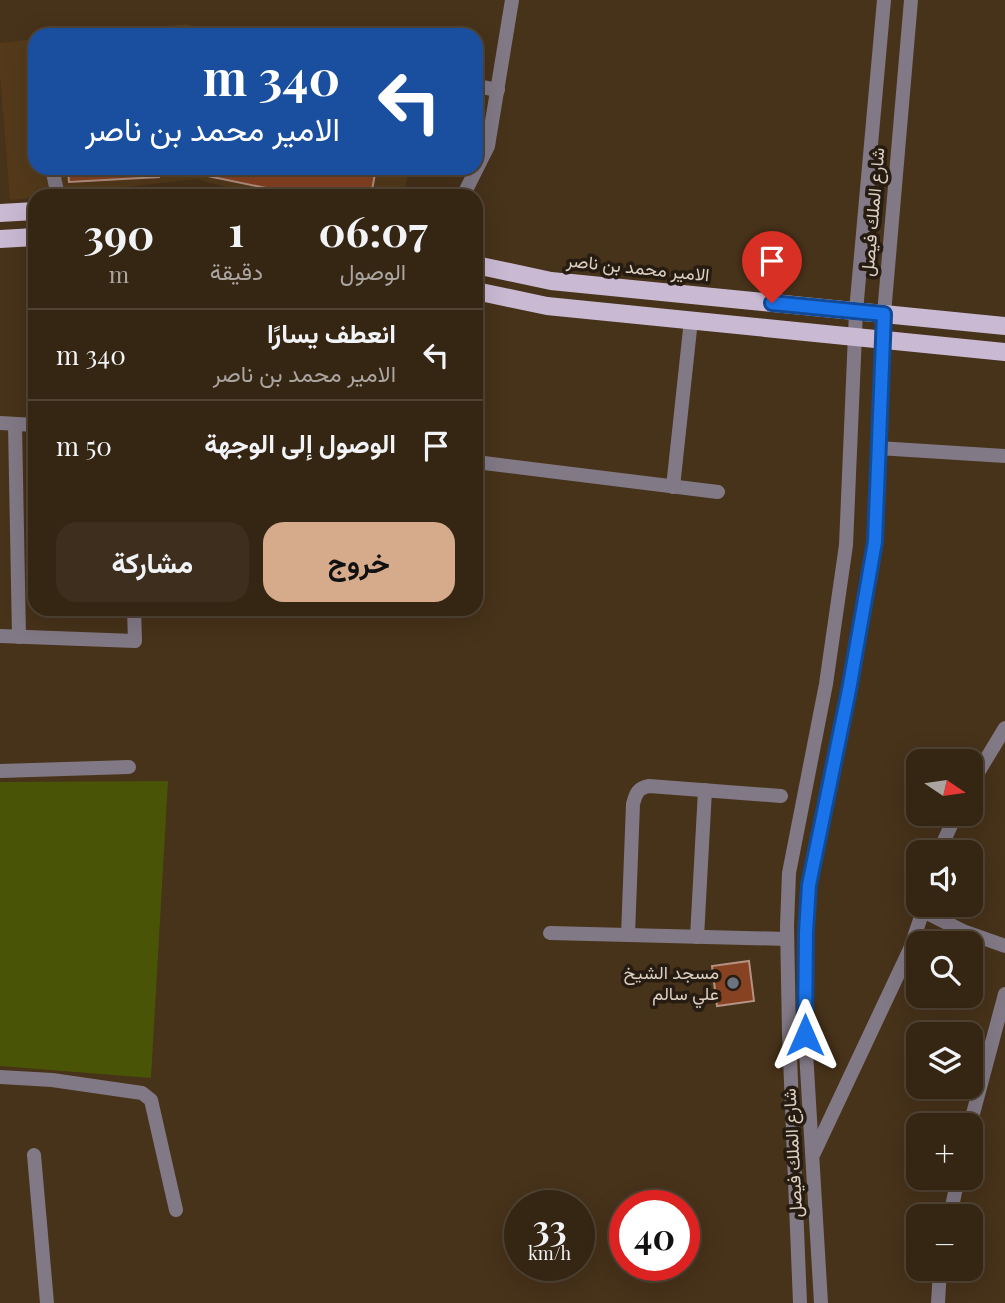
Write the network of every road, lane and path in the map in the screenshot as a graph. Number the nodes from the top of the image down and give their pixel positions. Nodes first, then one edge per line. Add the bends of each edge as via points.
1 (512, 0) edge
2 (884, 0) edge
3 (911, 0) edge
4 (483, 87) edge
5 (498, 90) junction
6 (483, 156) edge
7 (28, 211) edge
8 (0, 213) edge
9 (28, 237) edge
10 (0, 239) edge
11 (483, 266) edge
12 (483, 292) edge
13 (856, 311) junction
14 (884, 314) junction
15 (691, 320) junction
16 (1005, 326) edge
17 (854, 337) junction
18 (883, 340) junction
19 (1005, 352) edge
20 (8, 424) edge
21 (28, 425) edge
22 (878, 448) junction
23 (1005, 456) edge
24 (483, 463) edge
25 (673, 487) junction
26 (718, 492) dead end
27 (134, 616) edge
28 (0, 636) edge
29 (19, 637) junction
30 (1005, 728) edge
31 (984, 763) edge
32 (129, 767) dead end
33 (0, 771) edge
34 (705, 790) junction
35 (781, 796) dead end
36 (921, 917) edge
37 (939, 917) edge
38 (550, 933) dead end
39 (628, 935) junction
40 (697, 937) junction
41 (787, 939) junction
42 (1005, 946) edge
43 (1005, 994) edge
44 (0, 1077) edge
45 (973, 1113) edge
46 (34, 1155) dead end
47 (812, 1157) junction
48 (176, 1210) dead end
49 (939, 1281) edge
50 (47, 1303) edge
51 (800, 1303) edge
52 (821, 1303) edge
53 (938, 1303) edge

1 - 5 street
2 - 13 street, شارع الملك فيصل
3 - 14 street, شارع الملك فيصل
4 - 5 street
5 - 6 street
7 - 8 main road
9 - 10 main road
11 - 13 main road, الامير محمد بن ناصر via 551,281
12 - 15 main road via 547,306
13 - 14 main road, الامير محمد بن ناصر
13 - 17 street, شارع الملك فيصل
14 - 16 main road, الامير محمد بن ناصر
14 - 18 street, شارع الملك فيصل
15 - 17 main road
15 - 25 street
17 - 18 main road
17 - 41 street, شارع الملك فيصل via 846,545 827,684 789,873
18 - 19 main road
18 - 22 street, شارع الملك فيصل
20 - 21 street
20 - 29 street
22 - 23 street
22 - 47 street, شارع الملك فيصل via 875,542 809,885 805,1035
24 - 25 street
25 - 26 street
27 - 29 street via 135,641
28 - 29 street
30 - 31 street
32 - 33 street
34 - 35 street
34 - 39 street via 649,786 636,794
34 - 40 street
36 - 47 street
37 - 42 street via 962,931
38 - 39 street
39 - 40 street
40 - 41 street
41 - 51 street, شارع الملك فيصل
43 - 45 street
44 - 48 street via 52,1080 147,1096
46 - 50 street
47 - 52 street, شارع الملك فيصل
49 - 53 street

